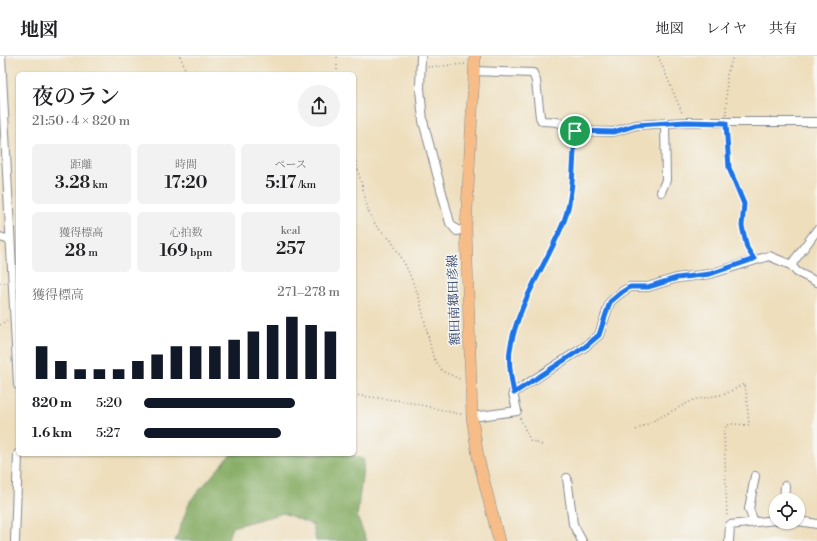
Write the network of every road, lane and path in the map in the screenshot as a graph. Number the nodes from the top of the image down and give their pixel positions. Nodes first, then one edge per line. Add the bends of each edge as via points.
1 (1, 56) edge
2 (180, 56) edge
3 (337, 56) edge
4 (421, 56) edge
5 (658, 56) edge
6 (733, 56) edge
7 (475, 63) edge
8 (422, 68) junction
9 (186, 72) edge
10 (336, 72) edge
11 (686, 122) junction
12 (817, 122) edge
13 (665, 123) junction
14 (726, 123) junction
15 (575, 131) junction
16 (356, 162) edge
17 (661, 192) dead end
18 (466, 228) junction
19 (817, 230) edge
20 (0, 237) edge
21 (10, 240) junction
22 (754, 259) junction
23 (791, 265) junction
24 (817, 282) edge
25 (16, 348) edge
26 (471, 382) junction
27 (514, 393) junction
28 (356, 395) edge
29 (517, 411) junction
30 (472, 417) junction
31 (636, 430) dead end
32 (542, 445) dead end
33 (18, 456) edge
34 (754, 476) dead end
35 (567, 478) dead end
36 (785, 486) dead end
37 (784, 493) edge
38 (769, 521) edge
39 (754, 522) junction
40 (805, 522) edge
41 (817, 524) edge
42 (730, 525) junction
43 (15, 541) edge
44 (499, 541) edge
45 (582, 541) edge
46 (729, 541) edge

1 - 21 street
2 - 9 path
3 - 10 path
4 - 8 street
5 - 11 path
6 - 14 path via 728,74
7 - 8 path
7 - 15 street via 533,73 542,121 556,122
7 - 18 main road, 額田南郷田彦線
8 - 18 street via 420,88 423,121 437,180 450,223 457,230
11 - 13 street
11 - 14 street
12 - 14 street
13 - 15 street via 636,125 614,132
13 - 17 street via 666,180
14 - 22 path via 729,168 744,204 742,226 747,248
15 - 27 path via 569,201 564,220 520,314 510,351
16 - 26 path via 368,210 376,226 391,240 419,297 433,357 442,371
18 - 26 main road, 額田南郷田彦線
19 - 23 street
20 - 21 street
21 - 25 street
22 - 23 street via 769,256
22 - 27 street via 710,274 677,278 648,287 630,287 610,302 599,335
23 - 24 street via 797,272
26 - 30 main road, 額田南郷田彦線
27 - 29 street
28 - 30 path via 403,402
29 - 30 street
29 - 32 path via 530,440
30 - 44 main road, 額田南郷田彦線 via 478,458
31 - 42 path via 693,400 725,394 744,384 749,425 731,424 726,426 724,431 727,517
33 - 43 street
34 - 39 street via 749,509
35 - 45 street via 573,524
36 - 37 street
38 - 39 street
39 - 42 street
40 - 41 street
42 - 46 street

